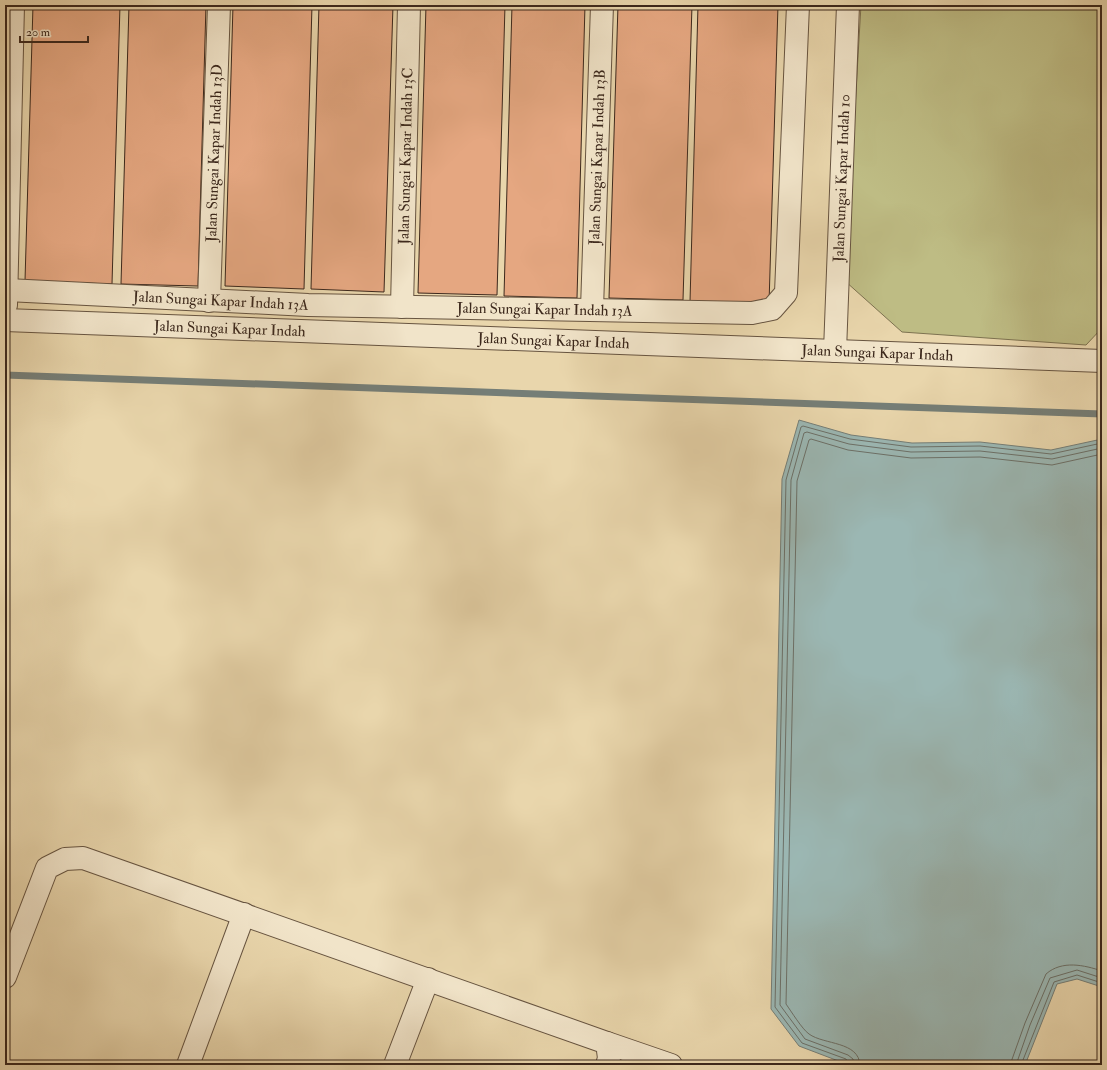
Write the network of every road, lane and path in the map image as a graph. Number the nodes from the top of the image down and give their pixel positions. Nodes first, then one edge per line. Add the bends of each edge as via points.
1 (13, 5) edge
2 (219, 5) edge
3 (410, 5) edge
4 (602, 5) edge
5 (798, 5) edge
6 (848, 5) edge
7 (7, 290) junction
8 (209, 301) junction
9 (402, 307) junction
10 (592, 309) junction
11 (5, 320) edge
12 (835, 351) junction
13 (1102, 361) edge
14 (244, 914) junction
15 (5, 977) edge
16 (428, 979) junction
17 (607, 1043) junction
18 (188, 1065) edge
19 (395, 1065) edge
20 (607, 1065) edge
21 (671, 1065) edge

1 - 7 street
2 - 8 street, Jalan Sungai Kapar Indah 13D
3 - 9 street, Jalan Sungai Kapar Indah 13C
4 - 10 street, Jalan Sungai Kapar Indah 13B
5 - 10 street, Jalan Sungai Kapar Indah 13A via 786,293 772,309 752,313
6 - 12 street, Jalan Sungai Kapar Indah 10
7 - 8 street, Jalan Sungai Kapar Indah 13A
7 - 11 street
8 - 9 street, Jalan Sungai Kapar Indah 13A
9 - 10 street, Jalan Sungai Kapar Indah 13A
11 - 12 street, Jalan Sungai Kapar Indah
12 - 13 street, Jalan Sungai Kapar Indah
14 - 15 street via 83,858 64,859 47,868
14 - 16 street
14 - 18 street
16 - 17 street
16 - 19 street
17 - 20 street
17 - 21 street

